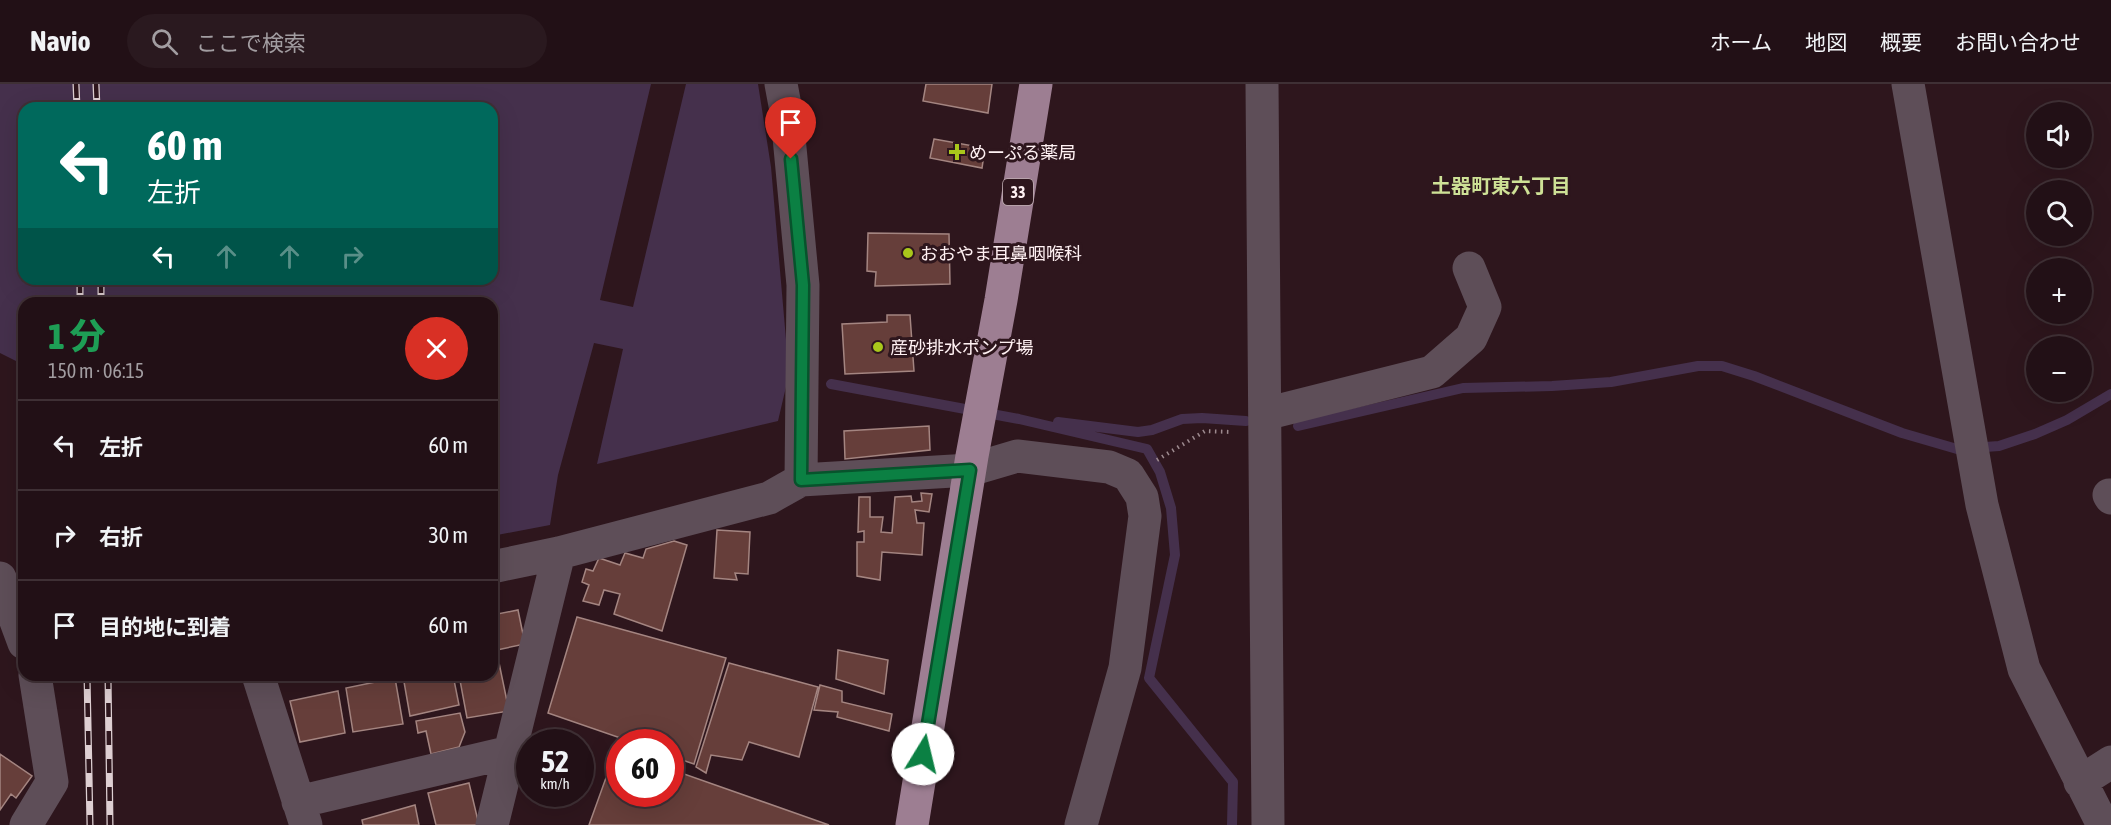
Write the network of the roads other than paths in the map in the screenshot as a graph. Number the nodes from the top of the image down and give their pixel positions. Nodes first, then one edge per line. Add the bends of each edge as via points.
1 (781, 84) edge
2 (1036, 84) edge
3 (1262, 84) edge
4 (1908, 84) edge
5 (1469, 268) dead end
6 (1265, 424) junction
7 (971, 463) junction
8 (801, 480) junction
9 (559, 553) junction
10 (498, 566) edge
11 (0, 578) edge
12 (18, 627) edge
13 (35, 681) edge
14 (260, 681) edge
15 (510, 752) junction
16 (2111, 762) edge
17 (52, 782) junction
18 (2080, 782) junction
19 (302, 813) edge
20 (26, 825) edge
21 (53, 825) edge
22 (492, 825) edge
23 (912, 825) edge
24 (1081, 825) edge
25 (1268, 825) edge
26 (2103, 825) edge

1 - 8 street via 803,285
2 - 7 main road, 33
3 - 6 street
4 - 18 street via 1982,505 2024,669
5 - 6 street via 1485,307 1471,338 1432,372
6 - 25 street
7 - 8 street
7 - 23 main road, 33
7 - 24 street via 1017,456 1109,467 1128,475 1142,497 1145,516 1125,668
8 - 9 street via 769,498
9 - 10 street
9 - 15 street
11 - 12 street
13 - 17 street
14 - 19 street
15 - 19 street
15 - 22 street
16 - 18 street
17 - 20 street
17 - 21 street
18 - 26 street

